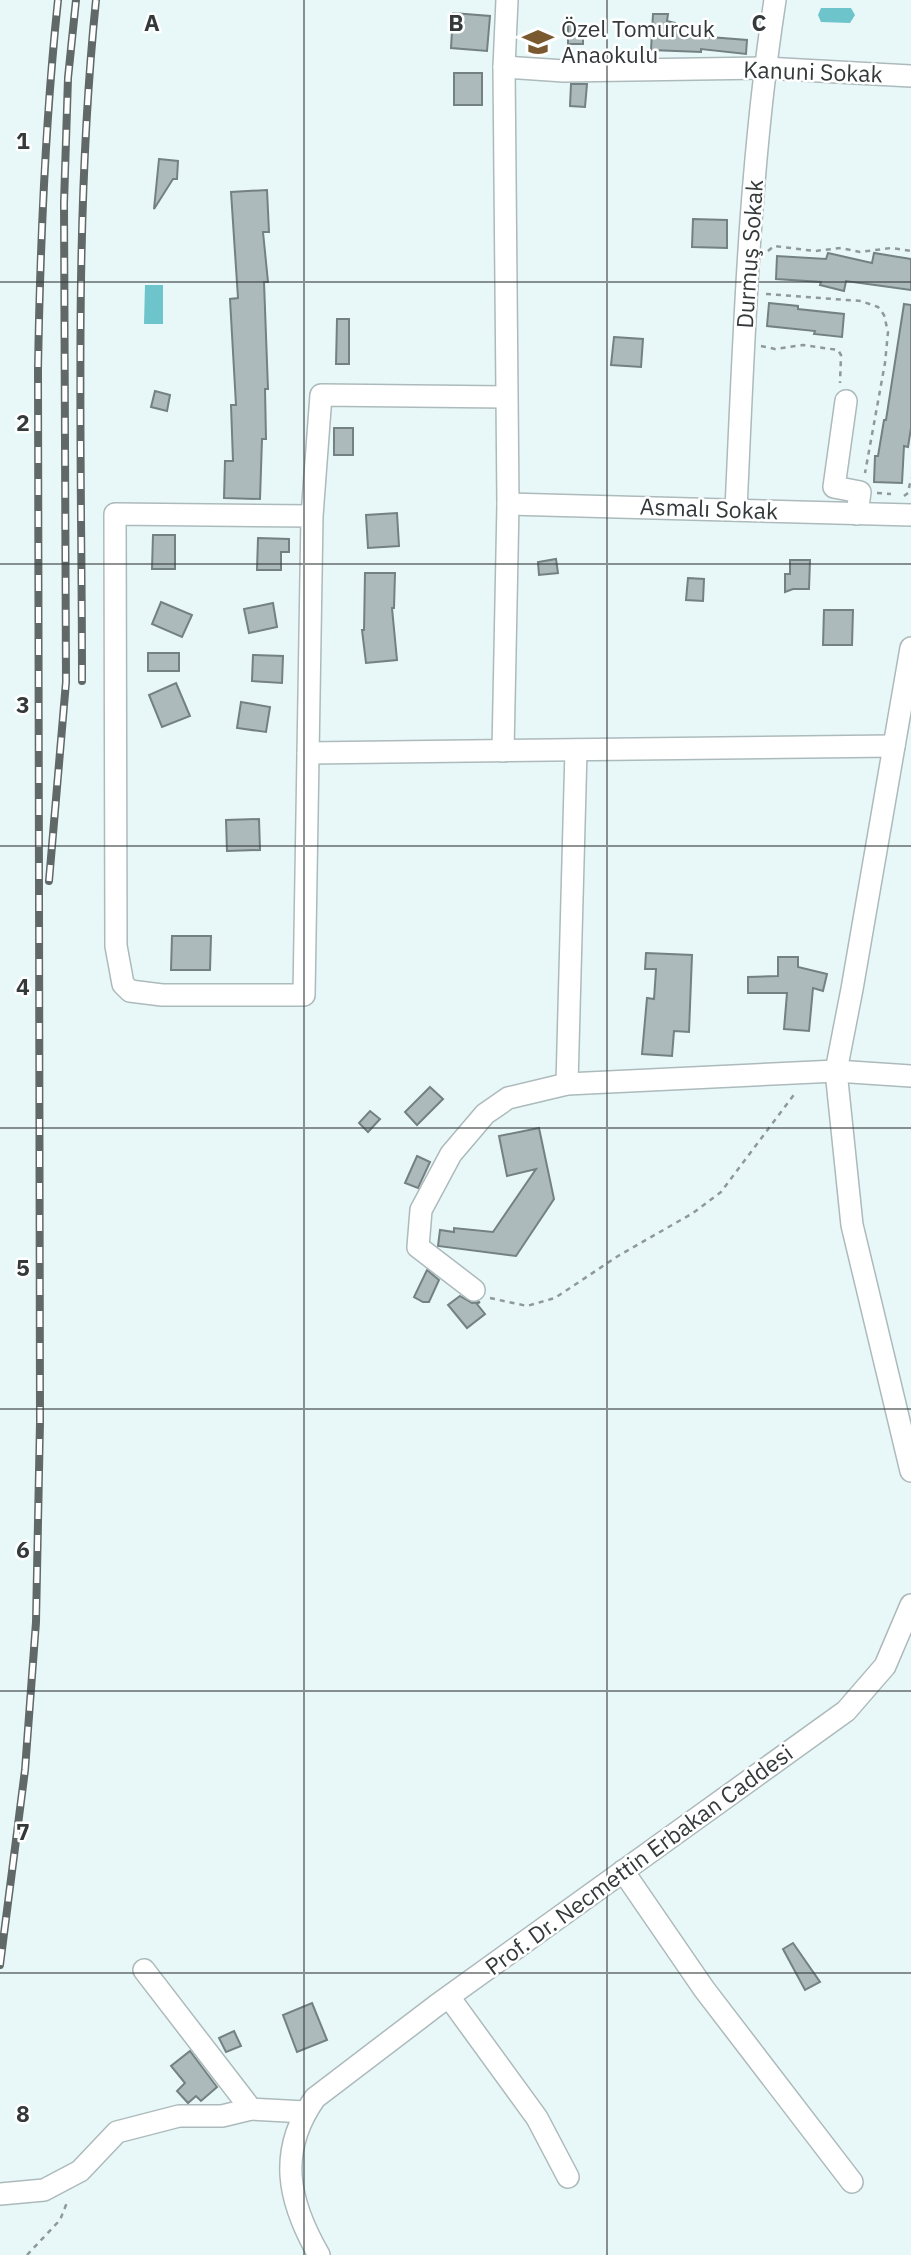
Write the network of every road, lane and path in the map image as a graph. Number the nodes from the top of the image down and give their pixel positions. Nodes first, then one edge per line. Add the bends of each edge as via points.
1 (507, 0) edge
2 (775, 0) edge
3 (504, 67) junction
4 (765, 68) junction
5 (911, 76) edge
6 (911, 251) edge
7 (765, 259) dead end
8 (763, 304) dead end
9 (759, 344) dead end
10 (506, 397) junction
11 (846, 401) joint
12 (911, 478) edge
13 (864, 479) dead end
14 (870, 492) dead end
15 (508, 504) junction
16 (736, 509) junction
17 (857, 514) junction
18 (911, 515) edge
19 (313, 516) junction
20 (911, 648) edge
21 (894, 746) junction
22 (576, 750) junction
23 (503, 751) junction
24 (308, 753) junction
25 (836, 1071) junction
26 (810, 1072) junction
27 (911, 1076) edge
28 (567, 1084) junction
29 (474, 1290) joint
30 (911, 1471) edge
31 (911, 1605) edge
32 (622, 1871) junction
33 (144, 1970) dead end
34 (449, 1997) junction
35 (251, 2109) junction
36 (305, 2112) junction
37 (80, 2171) junction
38 (568, 2177) dead end
39 (852, 2182) dead end
40 (0, 2194) edge
41 (27, 2255) edge
42 (319, 2255) edge

1 - 3 street
2 - 4 street, Durmuş Sokak
3 - 4 street, Kanuni Sokak via 564,71
3 - 10 street
4 - 5 street, Kanuni Sokak
4 - 16 street, Durmuş Sokak via 746,295
6 - 7 path via 815,251 774,246
8 - 13 path via 766,294 861,301 878,307 884,315 888,332 885,363
9 - 11 path via 764,348 803,345 838,349 842,375 837,393
10 - 15 street
10 - 19 street via 321,395
11 - 17 street via 834,487 860,492
12 - 14 path via 904,496
15 - 16 street, Asmalı Sokak
15 - 23 street
16 - 17 street, Asmalı Sokak
17 - 18 street, Asmalı Sokak
19 - 24 street
19 - 24 street via 115,514 116,946 123,984 130,991 304,995
20 - 21 street
21 - 22 street
21 - 25 street
22 - 23 street
22 - 28 street
23 - 24 street
25 - 26 street
25 - 27 street
25 - 30 street via 852,1225
26 - 28 street
26 - 29 path via 721,1192 693,1213 555,1298 527,1306 494,1300
28 - 29 street via 508,1098 485,1114 451,1154 421,1210 418,1247
31 - 32 street, Prof. Dr. Necmettin Erbakan Caddesi via 885,1666 846,1711
32 - 34 street, Prof. Dr. Necmettin Erbakan Caddesi
32 - 39 street via 704,1989
33 - 35 street
34 - 36 street, Prof. Dr. Necmettin Erbakan Caddesi via 330,2084
34 - 38 street via 537,2118
35 - 36 street
35 - 37 street via 222,2116 178,2116 117,2132
36 - 42 street via 293,2142 292,2190 302,2227
37 - 40 street via 44,2190
37 - 41 path via 60,2220

